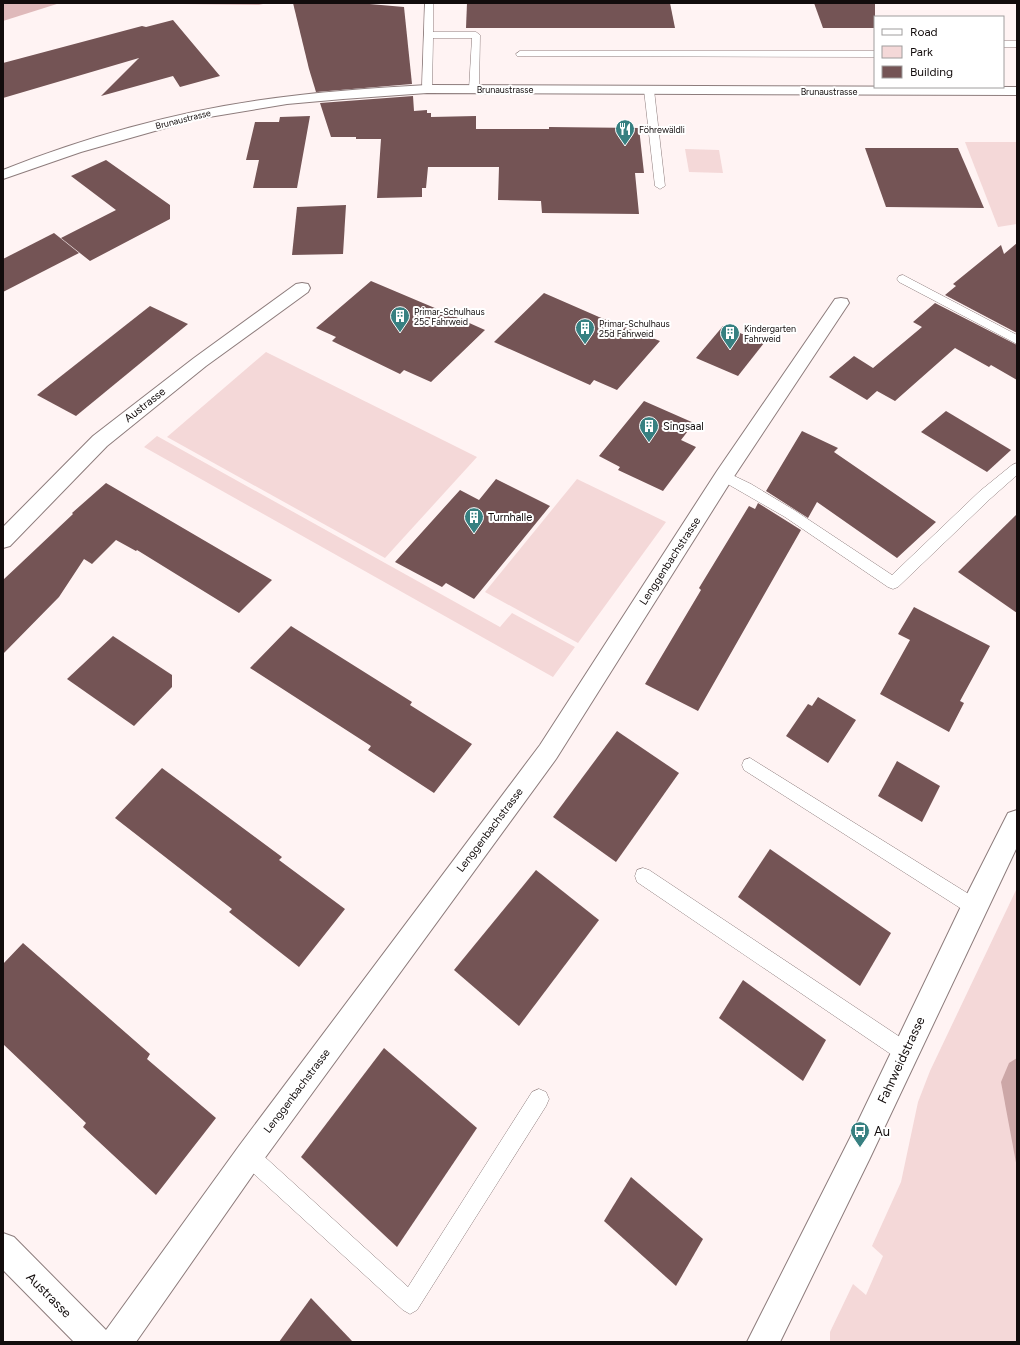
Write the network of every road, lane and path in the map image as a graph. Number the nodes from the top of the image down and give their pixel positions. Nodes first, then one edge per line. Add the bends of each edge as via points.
1 (430, 3) edge
2 (428, 35) junction
3 (1004, 44) edge
4 (1017, 44) edge
5 (520, 54) dead end
6 (874, 54) edge
7 (427, 89) junction
8 (474, 89) junction
9 (934, 89) edge
10 (649, 90) junction
11 (1017, 91) edge
12 (3, 174) edge
13 (660, 186) dead end
14 (903, 279) dead end
15 (302, 288) dead end
16 (841, 303) dead end
17 (1017, 340) edge
18 (1017, 468) edge
19 (724, 476) junction
20 (3, 540) edge
21 (750, 765) dead end
22 (1017, 821) edge
23 (643, 876) dead end
24 (974, 907) junction
25 (905, 1052) junction
26 (539, 1098) dead end
27 (249, 1156) junction
28 (3, 1248) edge
29 (96, 1342) edge
30 (117, 1342) edge
31 (763, 1342) edge

1 - 2 lane
2 - 7 lane
2 - 8 lane via 476,35
3 - 4 lane
5 - 6 lane
7 - 8 street, Brunaustrasse
7 - 12 street, Brunaustrasse via 336,94 203,114 119,136 33,162
8 - 10 street, Brunaustrasse
9 - 10 street, Brunaustrasse
9 - 11 street, Brunaustrasse
10 - 13 lane
14 - 17 lane
15 - 20 street, Austrasse via 200,362 100,441
16 - 19 street, Lenggenbachstrasse
18 - 19 lane via 893,583 818,532
19 - 27 street, Lenggenbachstrasse via 548,752
21 - 24 lane
22 - 24 street, Fahrweidstrasse
23 - 25 lane
24 - 25 street, Fahrweidstrasse
25 - 31 street, Fahrweidstrasse
26 - 27 lane via 410,1303
27 - 30 street, Lenggenbachstrasse
28 - 29 street, Austrasse

